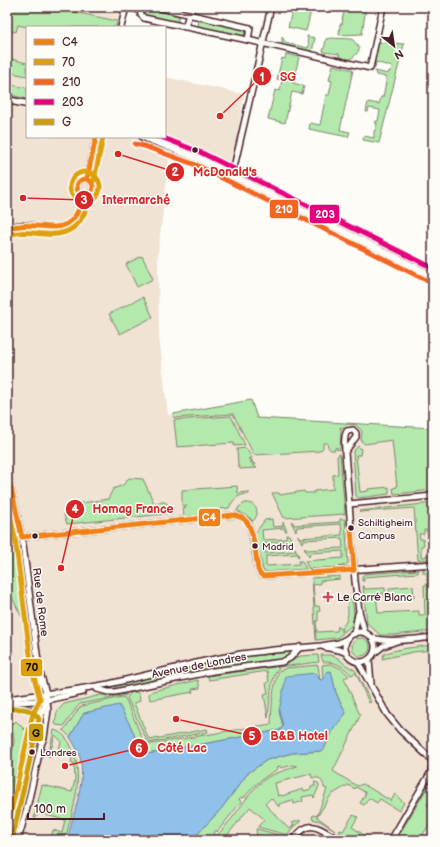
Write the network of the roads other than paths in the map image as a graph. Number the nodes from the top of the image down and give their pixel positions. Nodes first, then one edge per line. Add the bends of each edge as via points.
1 (127, 7) edge
2 (156, 7) edge
3 (271, 7) edge
4 (383, 7) edge
5 (141, 9) edge
6 (189, 14) junction
7 (121, 26) edge
8 (185, 27) junction
9 (248, 40) junction
10 (263, 43) junction
11 (7, 100) edge
12 (26, 104) edge
13 (96, 138) edge
14 (145, 138) edge
15 (232, 176) junction
16 (88, 179) junction
17 (83, 195) junction
18 (7, 229) edge
19 (433, 276) edge
20 (345, 452) dead end
21 (7, 468) edge
22 (433, 496) edge
23 (349, 504) junction
24 (22, 536) junction
25 (433, 564) edge
26 (354, 570) junction
27 (359, 612) junction
28 (365, 633) junction
29 (354, 634) junction
30 (433, 637) edge
31 (348, 638) junction
32 (372, 638) junction
33 (402, 640) junction
34 (321, 646) junction
35 (300, 647) junction
36 (347, 653) junction
37 (374, 653) junction
38 (369, 660) junction
39 (358, 662) junction
40 (39, 669) junction
41 (109, 684) junction
42 (371, 686) junction
43 (97, 689) junction
44 (46, 693) junction
45 (38, 694) junction
46 (7, 699) edge
47 (38, 700) junction
48 (46, 700) junction
49 (7, 703) edge
50 (7, 710) edge
51 (35, 713) junction
52 (39, 719) junction
53 (432, 758) edge
54 (7, 831) edge
55 (13, 839) edge
56 (293, 840) edge
57 (339, 840) edge
58 (391, 840) edge

1 - 5 street
1 - 7 street
2 - 6 street
3 - 10 street
4 - 10 street via 370,68
5 - 8 street via 144,18
6 - 8 street
6 - 9 street via 250,28
8 - 9 street
9 - 10 street
10 - 15 street
11 - 12 main road
13 - 16 street
14 - 15 main road via 199,159
15 - 19 main road
16 - 17 street via 92,182 93,190 90,194
16 - 17 street via 82,179 77,186
17 - 18 street via 77,214 63,225 47,228 18,224
20 - 23 street
21 - 24 street, Rue de Rome
22 - 23 street
23 - 26 street
24 - 26 street via 233,515 240,516 251,530 258,570 263,576
24 - 40 street, Rue de Rome
25 - 26 street
26 - 27 street
27 - 28 street
27 - 29 street
28 - 29 street
28 - 32 street
29 - 31 street
30 - 33 street
31 - 34 street, Avenue de Londres via 342,643
31 - 36 street
32 - 33 street
32 - 37 street via 375,644
33 - 37 street via 383,646
34 - 35 street, Avenue de Londres
34 - 36 street, Avenue de Londres
35 - 41 street, Avenue de Londres via 205,661
35 - 43 street, Avenue de Londres via 290,658 282,662 213,671 115,692
36 - 39 street
37 - 38 street
38 - 39 street
38 - 42 street
39 - 42 street
40 - 44 street, Rue de Rome
40 - 45 street, Rue de Rome
41 - 43 street, Avenue de Londres
41 - 44 street, Avenue de Londres
42 - 53 street via 396,726
43 - 48 street, Avenue de Londres
44 - 45 street, Avenue de Londres
44 - 48 street, Rue de Rome
45 - 46 street, Avenue de Londres
45 - 47 street, Rue de Rome
47 - 48 street, Avenue de Londres
47 - 49 street, Avenue de Londres
47 - 51 street
47 - 52 street
48 - 52 street
48 - 55 street, Rue de Rome via 48,710 44,738 40,745 27,808
50 - 51 street via 24,708
51 - 52 street
51 - 54 street
52 - 55 street
53 - 58 street via 431,772
56 - 57 street via 302,828 309,826 317,827

